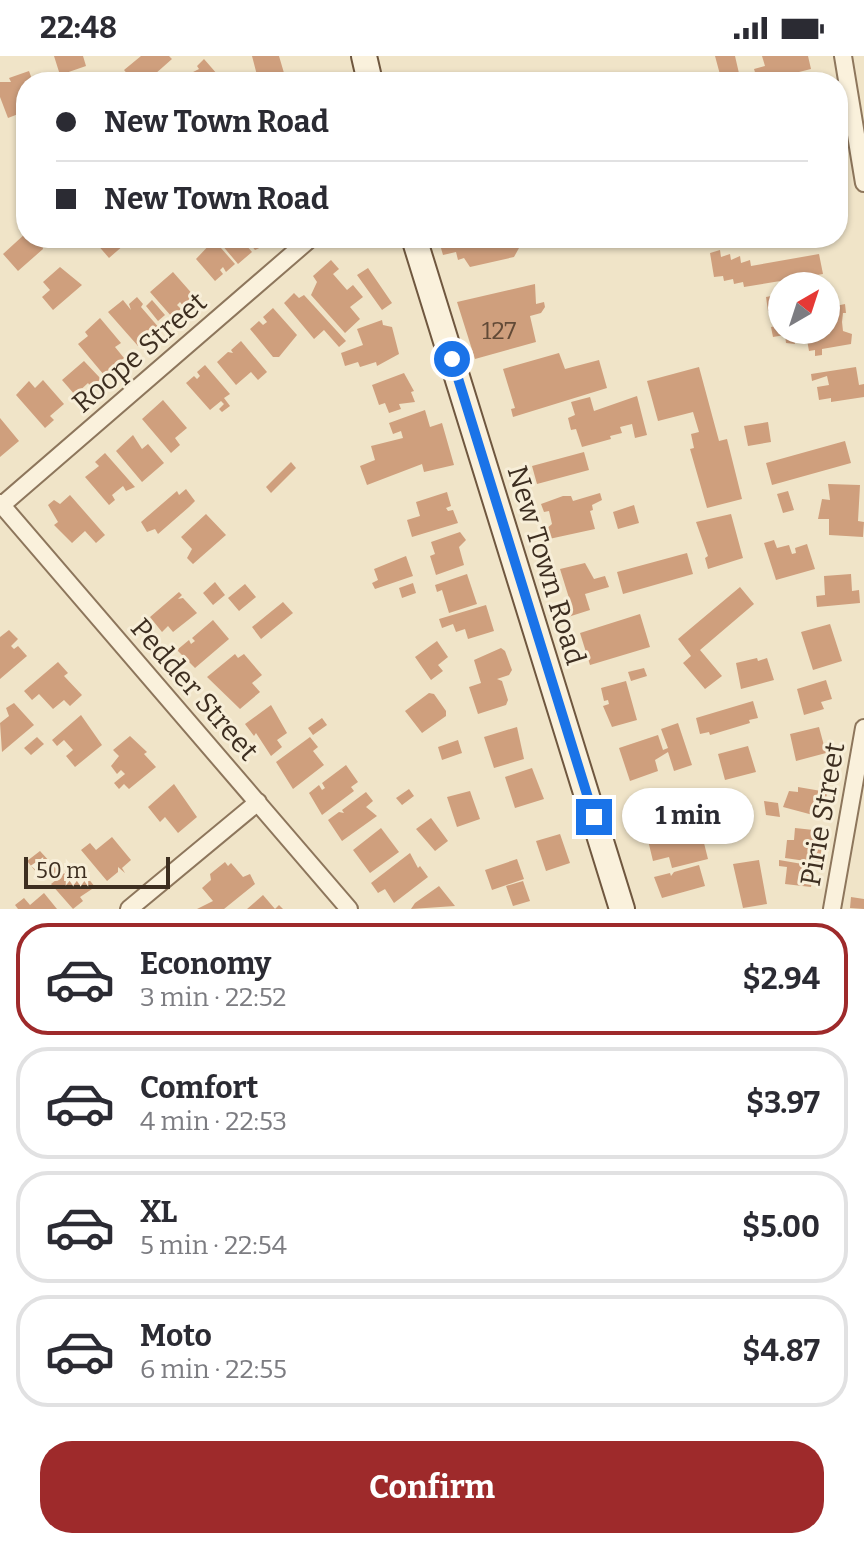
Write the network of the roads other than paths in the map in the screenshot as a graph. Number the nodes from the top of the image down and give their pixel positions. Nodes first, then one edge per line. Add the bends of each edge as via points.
1 (850, 91) edge
2 (864, 183) edge
3 (299, 248) edge
4 (417, 248) edge
5 (1, 504) edge
6 (864, 728) edge
7 (258, 802) junction
8 (129, 909) edge
9 (349, 909) edge
10 (622, 909) edge
11 (832, 909) edge

1 - 2 street
3 - 5 street, Roope Street
4 - 10 main road, New Town Road
5 - 7 street, Pedder Street
6 - 11 street, Pirie Street
7 - 8 street
7 - 9 street, Pedder Street

